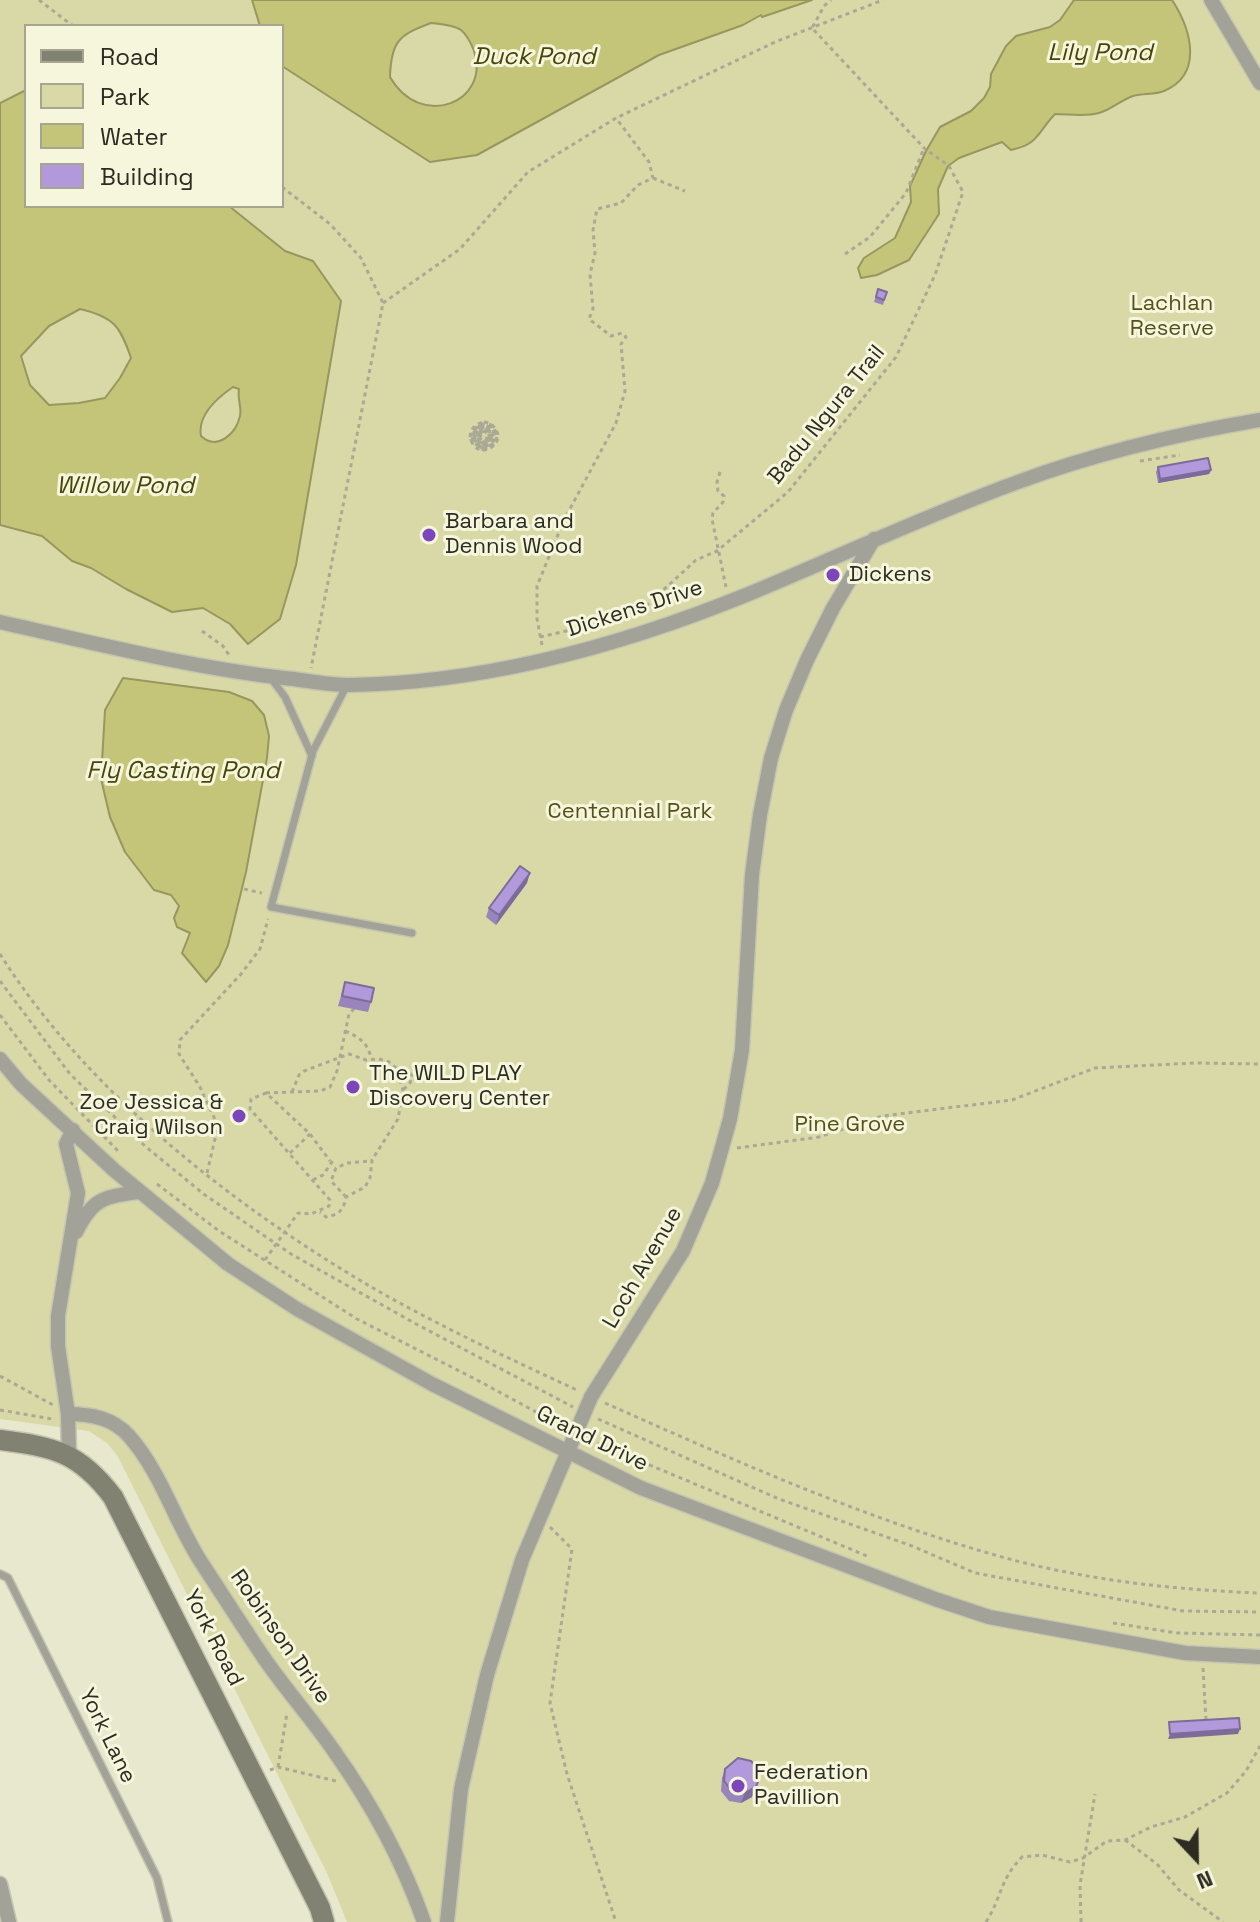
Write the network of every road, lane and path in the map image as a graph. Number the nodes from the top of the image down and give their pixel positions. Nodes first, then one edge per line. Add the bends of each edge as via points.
1 (39, 0) edge
2 (831, 0) edge
3 (883, 0) edge
4 (1211, 0) edge
5 (70, 24) edge
6 (812, 28) junction
7 (1260, 83) edge
8 (616, 118) junction
9 (924, 149) junction
10 (653, 178) junction
11 (284, 189) edge
12 (685, 191) dead end
13 (845, 254) dead end
14 (383, 303) junction
15 (1260, 420) edge
16 (484, 436) dead end
17 (483, 451) dead end
18 (1180, 455) dead end
19 (1128, 463) dead end
20 (720, 472) dead end
21 (874, 539) junction
22 (717, 551) junction
23 (730, 601) junction
24 (0, 622) edge
25 (202, 631) dead end
26 (238, 672) junction
27 (270, 676) junction
28 (308, 680) junction
29 (347, 685) junction
30 (312, 756) junction
31 (244, 889) dead end
32 (274, 895) junction
33 (271, 907) junction
34 (412, 933) dead end
35 (0, 954) edge
36 (354, 1009) edge
37 (345, 1031) junction
38 (340, 1055) junction
39 (0, 1059) edge
40 (372, 1060) junction
41 (1260, 1064) edge
42 (396, 1068) junction
43 (403, 1090) junction
44 (292, 1092) junction
45 (266, 1093) junction
46 (73, 1130) junction
47 (310, 1134) junction
48 (721, 1150) junction
49 (290, 1153) junction
50 (372, 1160) junction
51 (207, 1173) junction
52 (324, 1174) junction
53 (313, 1180) junction
54 (331, 1181) junction
55 (139, 1192) junction
56 (346, 1197) junction
57 (320, 1212) junction
58 (284, 1232) junction
59 (67, 1255) junction
60 (265, 1260) dead end
61 (0, 1376) edge
62 (591, 1397) junction
63 (0, 1410) edge
64 (68, 1414) junction
65 (0, 1440) edge
66 (567, 1452) junction
67 (69, 1455) junction
68 (540, 1517) junction
69 (0, 1574) edge
70 (1260, 1593) edge
71 (1202, 1654) junction
72 (1260, 1657) edge
73 (290, 1693) junction
74 (1207, 1725) edge
75 (1260, 1746) edge
76 (356, 1787) junction
77 (1095, 1794) dead end
78 (1125, 1840) junction
79 (1083, 1858) junction
80 (0, 1884) edge
81 (9, 1922) edge
82 (168, 1922) edge
83 (324, 1922) edge
84 (424, 1922) edge
85 (447, 1922) edge
86 (616, 1922) edge
87 (986, 1922) edge
88 (1081, 1922) edge
89 (1223, 1922) edge

1 - 5 path
2 - 6 path
3 - 6 path
4 - 7 street
6 - 8 path
6 - 9 path, Badu Ngura Trail
8 - 10 path via 649,162
8 - 14 path via 528,172 460,249
9 - 13 path via 906,193 870,237
9 - 22 path, Badu Ngura Trail via 949,166 963,192 935,275 896,357 788,492
10 - 12 path
10 - 22 path, Badu Ngura Trail via 621,203 597,209 589,319 611,336 626,337 621,344 625,391 616,423 564,520 537,586 540,637 636,615 696,560
11 - 14 path via 330,224 361,258
14 - 28 path
15 - 21 street, Dickens Drive via 1123,447 1071,463
16 - 17 path via 484,444 493,437 489,444 484,445 484,450 493,447 497,441 498,434 495,426 485,422 493,426 497,434 495,443 492,446 485,449 492,446 496,439 491,445 485,447 493,442 494,435 494,431 485,425 492,428 496,434 492,427 485,424 477,426 471,435 477,425 484,423 482,422 474,426 470,433 470,438 474,446 481,450 473,443 471,436 474,443 482,448 475,442 473,439 474,432 478,427 481,425 484,426 476,430 474,435 476,431 481,427 490,429 493,436 489,430 485,428 491,433 491,437 485,443 490,437 485,441 485,431 490,433 487,430 483,430 477,435 484,428 477,431 476,437 481,444 477,436 482,442 479,434 484,431 483,445 478,443 474,436 478,444 483,446
18 - 19 path
20 - 22 path via 723,502 713,513
21 - 23 street, Dickens Drive
21 - 48 street, Loch Avenue via 807,660 771,758 752,875 742,1050
22 - 23 path
23 - 29 street, Dickens Drive via 580,651 509,668
24 - 26 street, Dickens Drive
25 - 26 path via 223,646
26 - 27 street, Dickens Drive
27 - 28 street, Dickens Drive
27 - 30 lane
28 - 29 street, Dickens Drive
29 - 30 lane
30 - 32 lane
31 - 32 path
32 - 33 lane
33 - 34 lane
33 - 51 path via 260,949 180,1040 179,1054 218,1126
35 - 51 path via 28,998 78,1055 146,1123
36 - 37 path
37 - 38 path
37 - 40 path via 360,1037
38 - 40 path
38 - 44 path via 299,1075
38 - 44 path via 330,1087
39 - 46 street, Grand Drive
40 - 42 path
41 - 48 path via 1095,1068 1012,1100 882,1116 819,1137
42 - 43 path
42 - 43 path via 407,1069 412,1076
43 - 50 path via 398,1119
44 - 45 path
45 - 47 path
45 - 49 path via 251,1099 250,1109
46 - 55 street, Grand Drive
46 - 59 street via 66,1144 78,1193
47 - 49 path
47 - 52 path via 332,1160
48 - 62 street, Loch Avenue via 683,1251
49 - 53 path
50 - 54 path via 336,1168
50 - 56 path via 365,1187
51 - 58 path
52 - 53 path
52 - 54 path
53 - 57 path via 330,1200
54 - 56 path
55 - 59 street via 95,1202
55 - 66 street, Grand Drive via 228,1264 297,1309
56 - 57 path via 338,1214 326,1217
57 - 58 path via 298,1213
58 - 60 path
58 - 62 path via 375,1288
59 - 64 street via 58,1346
61 - 64 path
62 - 66 street, Loch Avenue
62 - 70 path via 831,1500 1014,1560 1188,1591
63 - 64 path via 56,1420
64 - 67 street
64 - 73 street, Robinson Drive via 93,1414 127,1434 148,1462 186,1539
65 - 67 main road, York Road
66 - 68 street, Loch Avenue
66 - 71 street, Grand Drive via 641,1488 989,1617
67 - 83 main road, York Road via 102,1482 123,1514
68 - 85 street, Loch Avenue via 487,1675 461,1789
68 - 86 path via 572,1549 550,1703 567,1774
69 - 82 lane, York Lane via 8,1578 157,1878
71 - 72 street, Grand Drive
71 - 74 path
73 - 76 street, Robinson Drive
73 - 76 path via 277,1767
75 - 78 path via 1227,1793 1185,1817
76 - 84 street, Robinson Drive via 384,1831
77 - 79 path
78 - 79 path via 1107,1841
78 - 89 path
79 - 87 path via 1070,1862 1042,1855 1022,1857 1001,1884
79 - 88 path
80 - 81 street

